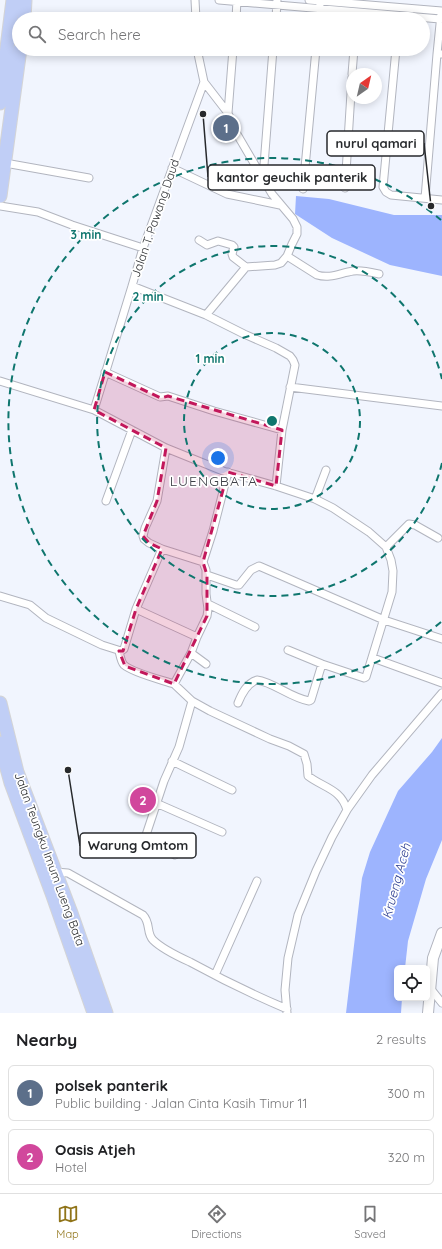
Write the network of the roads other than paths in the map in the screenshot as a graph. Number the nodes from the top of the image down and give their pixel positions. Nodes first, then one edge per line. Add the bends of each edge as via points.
1 (14, 0) edge
2 (25, 0) edge
3 (195, 0) edge
4 (219, 0) edge
5 (309, 0) edge
6 (237, 1) edge
7 (359, 2) edge
8 (277, 3) edge
9 (320, 3) edge
10 (400, 4) edge
11 (442, 6) edge
12 (442, 11) edge
13 (13, 12) edge
14 (24, 12) edge
15 (196, 12) edge
16 (236, 12) edge
17 (348, 12) edge
18 (357, 12) edge
19 (430, 19) edge
20 (440, 19) junction
21 (12, 20) edge
22 (9, 50) edge
23 (439, 54) edge
24 (198, 56) edge
25 (232, 56) edge
26 (273, 56) edge
27 (315, 56) edge
28 (353, 56) edge
29 (395, 56) edge
30 (353, 68) edge
31 (204, 82) junction
32 (0, 103) edge
33 (350, 104) edge
34 (228, 114) junction
35 (5, 163) junction
36 (172, 168) junction
37 (89, 178) dead end
38 (263, 178) junction
39 (345, 188) dead end
40 (303, 189) dead end
41 (0, 196) edge
42 (425, 198) junction
43 (442, 200) edge
44 (280, 205) junction
45 (0, 206) edge
46 (199, 240) dead end
47 (143, 248) junction
48 (287, 256) junction
49 (246, 267) junction
50 (379, 274) dead end
51 (132, 286) junction
52 (206, 315) junction
53 (105, 372) junction
54 (0, 381) edge
55 (290, 387) junction
56 (442, 406) edge
57 (94, 410) junction
58 (132, 430) junction
59 (282, 430) junction
60 (166, 448) junction
61 (326, 470) dead end
62 (228, 472) junction
63 (276, 486) junction
64 (106, 500) dead end
65 (314, 500) junction
66 (438, 538) dead end
67 (386, 547) junction
68 (162, 549) junction
69 (203, 562) junction
70 (207, 575) junction
71 (0, 596) edge
72 (208, 604) junction
73 (136, 609) junction
74 (384, 620) junction
75 (255, 626) dead end
76 (197, 637) junction
77 (442, 639) edge
78 (288, 650) dead end
79 (119, 651) junction
80 (191, 653) junction
81 (373, 658) junction
82 (206, 664) dead end
83 (322, 664) junction
84 (442, 683) edge
85 (174, 684) junction
86 (442, 693) edge
87 (192, 701) junction
88 (0, 703) edge
89 (238, 703) dead end
90 (4, 744) edge
91 (172, 761) junction
92 (232, 790) dead end
93 (156, 803) junction
94 (347, 810) junction
95 (222, 832) dead end
96 (175, 855) dead end
97 (55, 872) junction
98 (257, 882) dead end
99 (442, 933) edge
100 (215, 975) junction
101 (430, 988) joint
102 (429, 1001) edge
103 (442, 1003) edge
104 (287, 1011) edge
105 (94, 1013) edge
106 (106, 1013) edge
107 (428, 1013) edge

1 - 13 highway
2 - 14 highway
3 - 15 street
4 - 6 street
5 - 9 street
6 - 8 street
6 - 16 street
7 - 9 street
7 - 10 street
7 - 18 street
8 - 9 street
9 - 17 street
10 - 12 street
11 - 12 street
12 - 20 street
19 - 20 street
20 - 23 street
21 - 22 highway
22 - 32 highway
22 - 35 highway
23 - 42 street
24 - 31 street
25 - 34 street
26 - 38 street
27 - 40 street
28 - 30 street
29 - 42 street via 384,187 391,195
31 - 34 street
31 - 36 street, Jalan T. Pawang Daud
33 - 39 street
34 - 38 street
35 - 37 street
35 - 41 highway
36 - 44 street via 227,194
36 - 47 street, Jalan T. Pawang Daud
38 - 44 street
42 - 43 street
44 - 48 street via 297,226
45 - 47 street via 38,212
46 - 49 street via 207,245 218,241 232,245 233,257
47 - 51 street, Jalan T. Pawang Daud
48 - 49 street via 278,264
48 - 50 street via 318,275 328,277 353,271
49 - 52 street
51 - 52 street
51 - 53 street, Jalan T. Pawang Daud
52 - 55 street via 290,356 295,365
53 - 57 street, Jalan T. Pawang Daud
53 - 59 street via 160,397 168,396
54 - 57 street
55 - 56 street
55 - 59 street
57 - 58 street
58 - 60 street
58 - 64 street
59 - 63 street
60 - 62 street
60 - 68 street via 157,501 143,536 149,543
61 - 65 street
62 - 63 street
62 - 69 street
63 - 65 street
65 - 67 street via 350,518
66 - 67 street via 409,524
67 - 74 street via 393,570 392,592
68 - 69 street
68 - 73 street
69 - 70 street
70 - 72 street
70 - 74 street via 239,585 251,570 259,566
71 - 79 street via 30,605 46,618
72 - 75 street
72 - 76 street via 207,616
73 - 76 street
73 - 79 street via 124,649
74 - 77 street
74 - 81 street
76 - 80 street
78 - 83 street
79 - 85 street via 125,666
80 - 82 street
80 - 85 street
81 - 83 street via 364,678
81 - 84 street
83 - 89 street via 309,701 257,680 241,694
85 - 87 street
86 - 94 street via 372,775
87 - 91 street
87 - 94 street via 227,720 304,754 308,776 341,796
88 - 90 highway, Jalan Teungku Imum Lueng Bata
90 - 97 highway, Jalan Teungku Imum Lueng Bata via 20,778
90 - 105 highway, Jalan Teungku Imum Lueng Bata via 11,783
91 - 92 street
91 - 93 street
93 - 95 street
93 - 96 street via 145,838
94 - 104 street via 316,871 298,915 288,958 285,990
97 - 100 street via 68,874 143,915 148,921 152,939 174,954
97 - 106 highway, Jalan Teungku Imum Lueng Bata
98 - 100 street
99 - 101 street via 433,958
100 - 104 street
101 - 103 street
102 - 107 street

